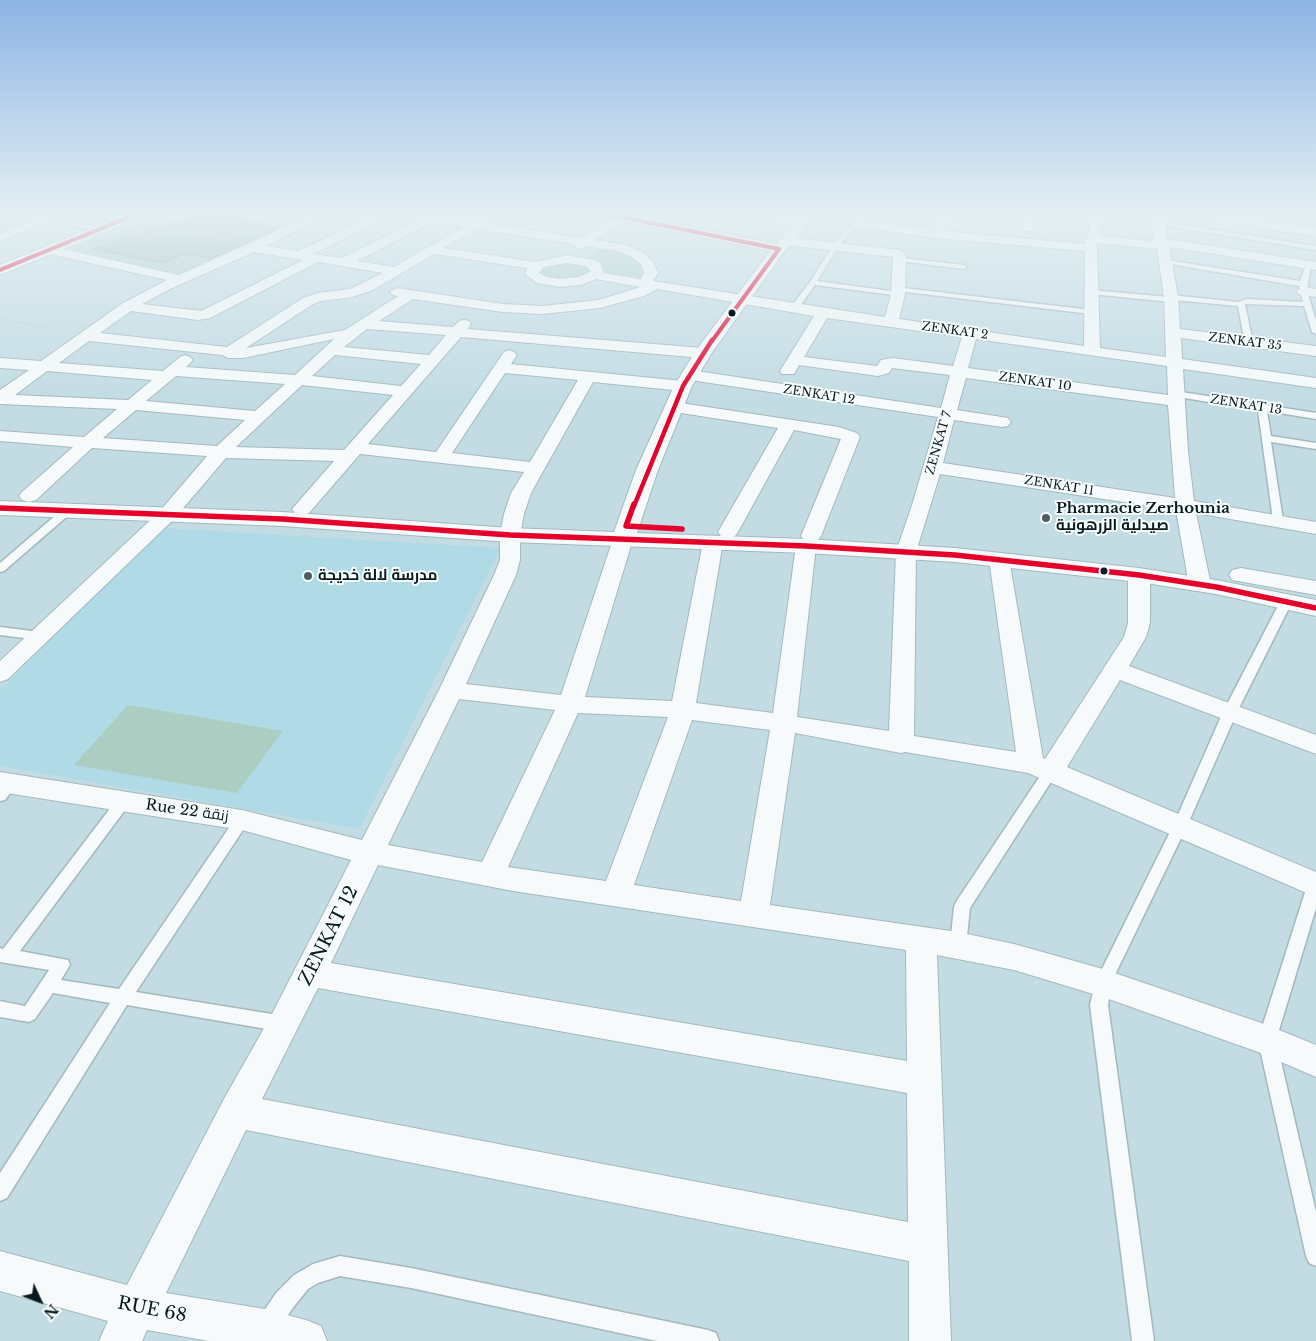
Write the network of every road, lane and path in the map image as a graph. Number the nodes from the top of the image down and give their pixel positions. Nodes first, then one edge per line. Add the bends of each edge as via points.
1 (165, 276) edge
2 (188, 276) edge
3 (282, 276) edge
4 (389, 276) edge
5 (535, 276) edge
6 (593, 276) edge
7 (598, 276) edge
8 (650, 276) edge
9 (760, 276) edge
10 (818, 276) edge
11 (899, 276) edge
12 (1091, 276) edge
13 (1168, 276) edge
14 (1228, 276) edge
15 (1310, 276) edge
16 (180, 279) junction
17 (813, 284) junction
18 (648, 285) junction
19 (368, 287) junction
20 (898, 292) junction
21 (1091, 292) junction
22 (1307, 293) edge
23 (411, 294) junction
24 (1171, 298) junction
25 (743, 300) junction
26 (1240, 304) junction
27 (482, 305) junction
28 (128, 306) junction
29 (794, 308) junction
30 (1091, 312) junction
31 (823, 313) junction
32 (0, 320) edge
33 (891, 322) junction
34 (363, 324) junction
35 (1316, 332) edge
36 (455, 333) junction
37 (1174, 333) junction
38 (350, 334) junction
39 (970, 334) junction
40 (87, 336) junction
41 (522, 337) junction
42 (1248, 343) junction
43 (198, 349) junction
44 (333, 350) junction
45 (1092, 351) junction
46 (1316, 352) edge
47 (228, 353) junction
48 (703, 353) junction
49 (432, 360) junction
50 (794, 360) junction
51 (0, 362) edge
52 (1174, 363) junction
53 (44, 366) junction
54 (501, 368) junction
55 (958, 371) junction
56 (170, 373) junction
57 (588, 377) junction
58 (300, 380) junction
59 (686, 380) junction
60 (1316, 383) edge
61 (778, 389) junction
62 (404, 391) junction
63 (818, 395) junction
64 (0, 398) edge
65 (1176, 398) junction
66 (133, 405) junction
67 (674, 407) junction
68 (1262, 408) junction
69 (948, 414) junction
70 (259, 416) junction
71 (1316, 416) edge
72 (1002, 422) dead end
73 (794, 424) junction
74 (0, 436) edge
75 (1267, 438) junction
76 (88, 443) junction
77 (1316, 446) edge
78 (221, 452) junction
79 (350, 452) junction
80 (442, 457) junction
81 (932, 467) junction
82 (534, 468) junction
83 (0, 495) edge
84 (28, 496) junction
85 (1186, 506) junction
86 (0, 508) edge
87 (172, 509) junction
88 (302, 509) junction
89 (68, 511) junction
90 (1278, 520) junction
91 (512, 528) junction
92 (1316, 528) edge
93 (625, 532) junction
94 (721, 537) junction
95 (808, 541) junction
96 (908, 547) junction
97 (1000, 559) junction
98 (0, 569) edge
99 (1139, 575) junction
100 (1199, 577) junction
101 (1316, 588) edge
102 (1286, 602) junction
103 (1316, 608) edge
104 (0, 631) edge
105 (40, 636) junction
106 (1116, 670) junction
107 (0, 674) edge
108 (451, 690) junction
109 (570, 704) junction
110 (683, 710) junction
111 (1230, 712) junction
112 (784, 723) junction
113 (901, 744) junction
114 (1316, 745) edge
115 (1041, 768) junction
116 (4, 787) edge
117 (123, 802) junction
118 (242, 820) junction
119 (1180, 826) junction
120 (371, 853) junction
121 (490, 875) junction
122 (1316, 884) edge
123 (616, 894) junction
124 (754, 914) junction
125 (921, 938) junction
126 (958, 945) junction
127 (4, 956) edge
128 (310, 973) junction
129 (1103, 983) junction
130 (49, 984) junction
131 (124, 996) junction
132 (0, 1009) edge
133 (284, 1024) junction
134 (1267, 1040) junction
135 (1316, 1060) edge
136 (924, 1080) junction
137 (237, 1110) junction
138 (0, 1191) edge
139 (928, 1245) junction
140 (1316, 1256) edge
141 (0, 1271) edge
142 (128, 1325) edge
143 (265, 1330) junction
144 (306, 1341) edge
145 (708, 1341) edge
146 (930, 1341) edge
147 (1143, 1341) edge

1 - 16 street
2 - 16 street
3 - 28 street via 205,315
4 - 19 street
5 - 6 street via 550,282 571,282
7 - 18 street, ZENKAT 2
8 - 18 street
9 - 25 street
10 - 17 lane
11 - 20 street
12 - 21 street
13 - 24 street
14 - 22 lane
15 - 22 lane
16 - 28 street
17 - 20 lane
17 - 29 lane
18 - 25 street, ZENKAT 2
18 - 27 street via 617,300 581,308 542,310
19 - 23 street
19 - 47 street via 308,301
20 - 30 lane
20 - 33 street
21 - 24 lane
21 - 30 street
22 - 26 lane
22 - 35 lane
23 - 27 street
23 - 34 street
24 - 26 lane
24 - 37 street
25 - 29 street, ZENKAT 2
25 - 48 street
26 - 42 lane
27 - 36 street
28 - 40 street
29 - 31 street, ZENKAT 2
30 - 45 street
31 - 33 street, ZENKAT 2
31 - 50 street
32 - 40 path
33 - 39 street, ZENKAT 2
34 - 36 street
34 - 38 street
36 - 41 street
36 - 49 street
37 - 42 street, ZENKAT 35
37 - 52 street
38 - 44 street
38 - 47 street via 253,352
39 - 45 street, ZENKAT 2
39 - 55 street, ZENKAT 7
40 - 43 street
40 - 53 street
41 - 48 street
41 - 54 street
42 - 46 street, ZENKAT 35
43 - 47 street
43 - 56 street
44 - 49 street
44 - 58 street
45 - 52 street, ZENKAT 2
48 - 59 street
49 - 62 street
50 - 55 street, ZENKAT 10 via 878,371 885,364 893,363
50 - 61 street
51 - 53 street
52 - 60 street, ZENKAT 2
52 - 65 street
53 - 56 street
53 - 64 street
54 - 57 street, ZENKAT 12
54 - 80 street
55 - 65 street, ZENKAT 10
55 - 69 street, ZENKAT 7
56 - 58 street
56 - 66 street
57 - 59 street, ZENKAT 12
57 - 82 street, ZENKAT 12
58 - 62 street
58 - 70 street
59 - 61 street, ZENKAT 12
59 - 67 street
61 - 63 street, ZENKAT 12
62 - 79 street
63 - 69 street, ZENKAT 12
63 - 73 street
64 - 66 street
65 - 68 lane, ZENKAT 13
65 - 85 street
66 - 70 street
66 - 76 street
67 - 73 street
67 - 93 street
68 - 71 lane, ZENKAT 13
68 - 75 lane
69 - 72 street, ZENKAT 12
69 - 81 street, ZENKAT 7
70 - 78 street
73 - 94 street
73 - 95 street via 851,437
74 - 76 street
75 - 77 lane
75 - 90 lane
76 - 78 street
76 - 84 street
78 - 79 street
78 - 87 street
79 - 80 street
79 - 88 street
80 - 82 street
81 - 85 street, ZENKAT 11
81 - 96 street, ZENKAT 7
82 - 91 street, ZENKAT 12 via 521,493
83 - 84 street
84 - 87 street
85 - 90 street
85 - 100 street
86 - 89 street
87 - 88 street
87 - 89 street
87 - 91 street via 292,520
87 - 105 street
88 - 91 street
89 - 98 lane
90 - 92 street
91 - 93 street
91 - 108 street, ZENKAT 12 via 510,560 505,575
93 - 94 street
93 - 109 street
94 - 95 street
94 - 110 street
95 - 96 street
95 - 112 street
96 - 97 street
96 - 100 street via 1004,548
96 - 113 street, ZENKAT 7
97 - 99 street
97 - 115 street
99 - 100 street
99 - 106 street via 1139,623 1135,637
100 - 101 street
100 - 102 street
102 - 103 street
102 - 111 lane
104 - 105 lane
105 - 107 street
106 - 111 street
106 - 115 street
108 - 109 street
108 - 120 street, ZENKAT 12
109 - 110 street
109 - 121 street
110 - 112 street
110 - 123 street
111 - 114 street
111 - 119 lane
112 - 113 street
112 - 124 street
113 - 115 street
115 - 119 street
115 - 126 lane via 962,908
116 - 117 street, Rue 22 زنقة
117 - 118 street, Rue 22 زنقة
117 - 127 lane
118 - 120 street, Rue 22 زنقة
118 - 131 lane
119 - 122 street
119 - 129 lane
120 - 121 street, Rue 22 زنقة
120 - 128 street, ZENKAT 12
121 - 123 street, Rue 22 زنقة
122 - 134 lane
123 - 124 street, Rue 22 زنقة
124 - 125 street, Rue 22 زنقة
125 - 126 street, Rue 22 زنقة
125 - 136 street
126 - 129 street, Rue 22 زنقة via 1014,957
127 - 130 lane via 62,965
128 - 133 street, ZENKAT 12
128 - 136 street
129 - 134 street, Rue 22 زنقة
129 - 147 lane via 1099,1005
130 - 131 lane
130 - 132 lane via 29,1014
131 - 133 lane
131 - 138 lane
133 - 137 street, ZENKAT 12
134 - 135 street, Rue 22 زنقة
134 - 140 lane
136 - 139 street
137 - 139 street
137 - 142 street, ZENKAT 12
139 - 146 street
141 - 142 street, RUE 68
142 - 143 street, RUE 68
143 - 144 street, RUE 68
143 - 145 lane via 301,1282 313,1274 340,1266

